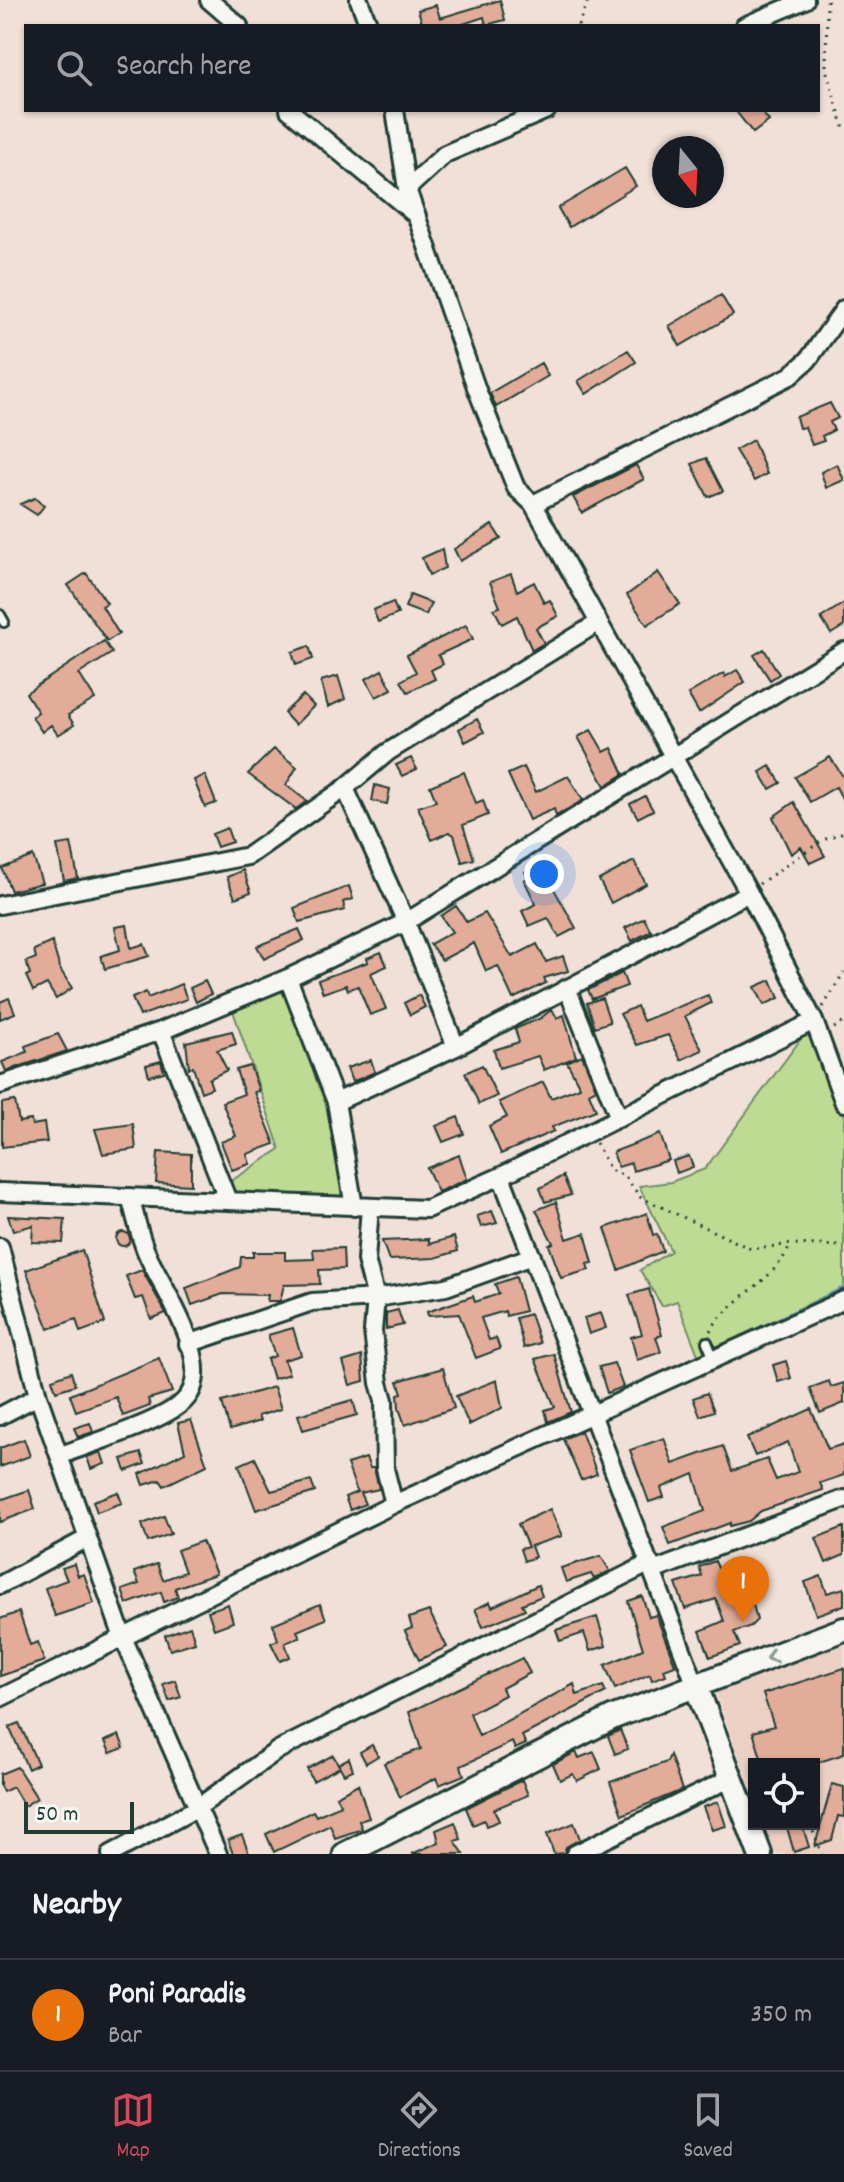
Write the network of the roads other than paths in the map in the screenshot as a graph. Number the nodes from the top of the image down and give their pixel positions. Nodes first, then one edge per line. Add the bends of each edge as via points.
1 (209, 0) edge
2 (359, 0) edge
3 (805, 0) edge
4 (237, 24) edge
5 (368, 24) edge
6 (749, 24) edge
7 (291, 112) edge
8 (395, 112) edge
9 (542, 112) edge
10 (407, 189) junction
11 (417, 216) junction
12 (844, 309) edge
13 (533, 504) junction
14 (596, 624) junction
15 (844, 651) edge
16 (673, 759) junction
17 (345, 788) junction
18 (749, 893) junction
19 (0, 905) edge
20 (406, 922) junction
21 (288, 978) junction
22 (567, 988) junction
23 (814, 1021) junction
24 (161, 1031) junction
25 (456, 1047) junction
26 (0, 1085) edge
27 (336, 1102) junction
28 (844, 1103) edge
29 (619, 1118) junction
30 (501, 1176) junction
31 (0, 1192) edge
32 (130, 1197) junction
33 (228, 1201) junction
34 (362, 1207) junction
35 (0, 1247) edge
36 (532, 1256) junction
37 (376, 1298) junction
38 (844, 1300) edge
39 (707, 1342) road end
40 (188, 1344) junction
41 (714, 1359) junction
42 (38, 1396) junction
43 (593, 1415) junction
44 (0, 1416) edge
45 (59, 1456) junction
46 (844, 1499) edge
47 (394, 1504) junction
48 (88, 1538) junction
49 (651, 1567) junction
50 (0, 1585) edge
51 (844, 1629) edge
52 (122, 1635) junction
53 (696, 1686) junction
54 (0, 1698) edge
55 (731, 1778) junction
56 (197, 1808) junction
57 (111, 1854) edge
58 (218, 1854) edge
59 (345, 1854) edge
60 (575, 1854) edge
61 (760, 1854) edge

1 - 4 street
2 - 5 street
3 - 6 street
7 - 11 street
8 - 10 street
9 - 10 street via 445,154
10 - 11 street
11 - 13 street via 516,488
12 - 13 street via 802,368 790,376
13 - 14 street
14 - 16 street
14 - 17 street via 388,752
15 - 16 street
16 - 18 street
16 - 20 street
17 - 19 street via 248,856
17 - 20 street
18 - 22 street
18 - 23 street
20 - 21 street
20 - 25 street
21 - 24 street
21 - 27 street
22 - 25 street
22 - 29 street
23 - 28 street
23 - 29 street
24 - 26 street
24 - 33 street
25 - 27 street
27 - 34 street
29 - 30 street
30 - 34 street via 427,1209
30 - 36 street
31 - 32 street
32 - 33 street
32 - 40 street via 142,1243 183,1322
33 - 34 street
34 - 37 street via 366,1260
35 - 42 street
36 - 37 street via 446,1287
36 - 43 street
37 - 40 street via 312,1302
37 - 47 street via 373,1331 384,1400 385,1469
38 - 41 street
39 - 41 lane
40 - 45 street via 194,1378 182,1403
41 - 43 street
42 - 44 street
42 - 45 street
43 - 47 street
43 - 49 street
45 - 48 street
46 - 49 street
47 - 52 street
48 - 50 street
48 - 52 street
49 - 53 street
49 - 56 street via 278,1750
51 -> 53 main road
52 - 54 street
52 - 56 street
53 - 55 main road
53 - 59 main road via 614,1717
55 - 60 street
55 - 61 main road
56 - 57 street
56 - 58 street

